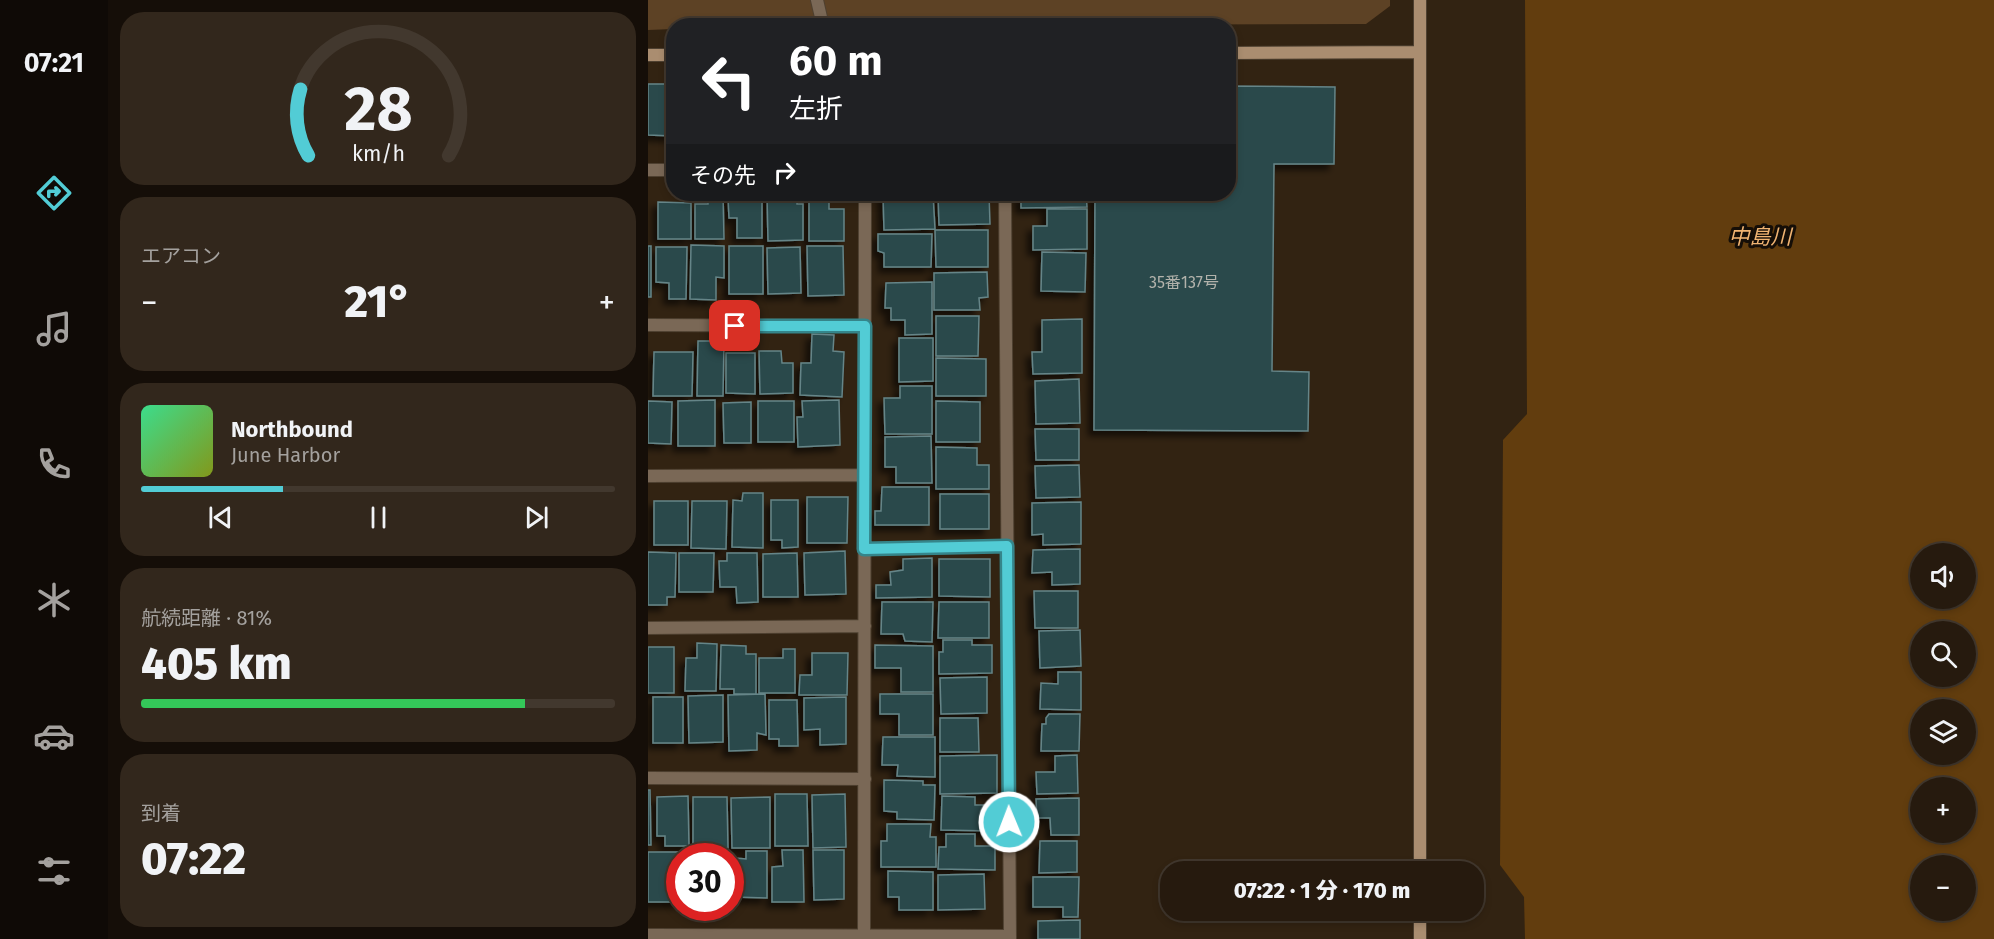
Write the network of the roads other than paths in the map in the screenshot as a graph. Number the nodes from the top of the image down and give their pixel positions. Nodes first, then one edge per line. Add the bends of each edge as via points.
1 (817, 0) edge
2 (1420, 0) edge
3 (821, 18) edge
4 (1420, 52) junction
5 (1236, 53) edge
6 (666, 55) edge
7 (648, 56) edge
8 (648, 170) edge
9 (666, 170) edge
10 (866, 201) edge
11 (1005, 201) edge
12 (648, 325) edge
13 (865, 326) junction
14 (865, 475) junction
15 (648, 476) edge
16 (1007, 546) junction
17 (864, 549) junction
18 (865, 626) junction
19 (648, 628) edge
20 (648, 778) edge
21 (865, 779) junction
22 (1420, 861) edge
23 (1420, 921) edge
24 (648, 936) edge
25 (864, 936) junction
26 (1010, 938) edge
27 (1420, 939) edge

1 - 3 street
2 - 4 street
4 - 5 street
4 - 22 street
6 - 7 street
8 - 9 street
10 - 13 street
11 - 16 street
12 - 13 street
13 - 14 street
14 - 15 street
14 - 17 street
16 - 17 street
16 - 26 street
17 - 18 street
18 - 19 street
18 - 21 street
20 - 21 street
21 - 25 street
23 - 27 street
24 - 25 street
25 - 26 street

